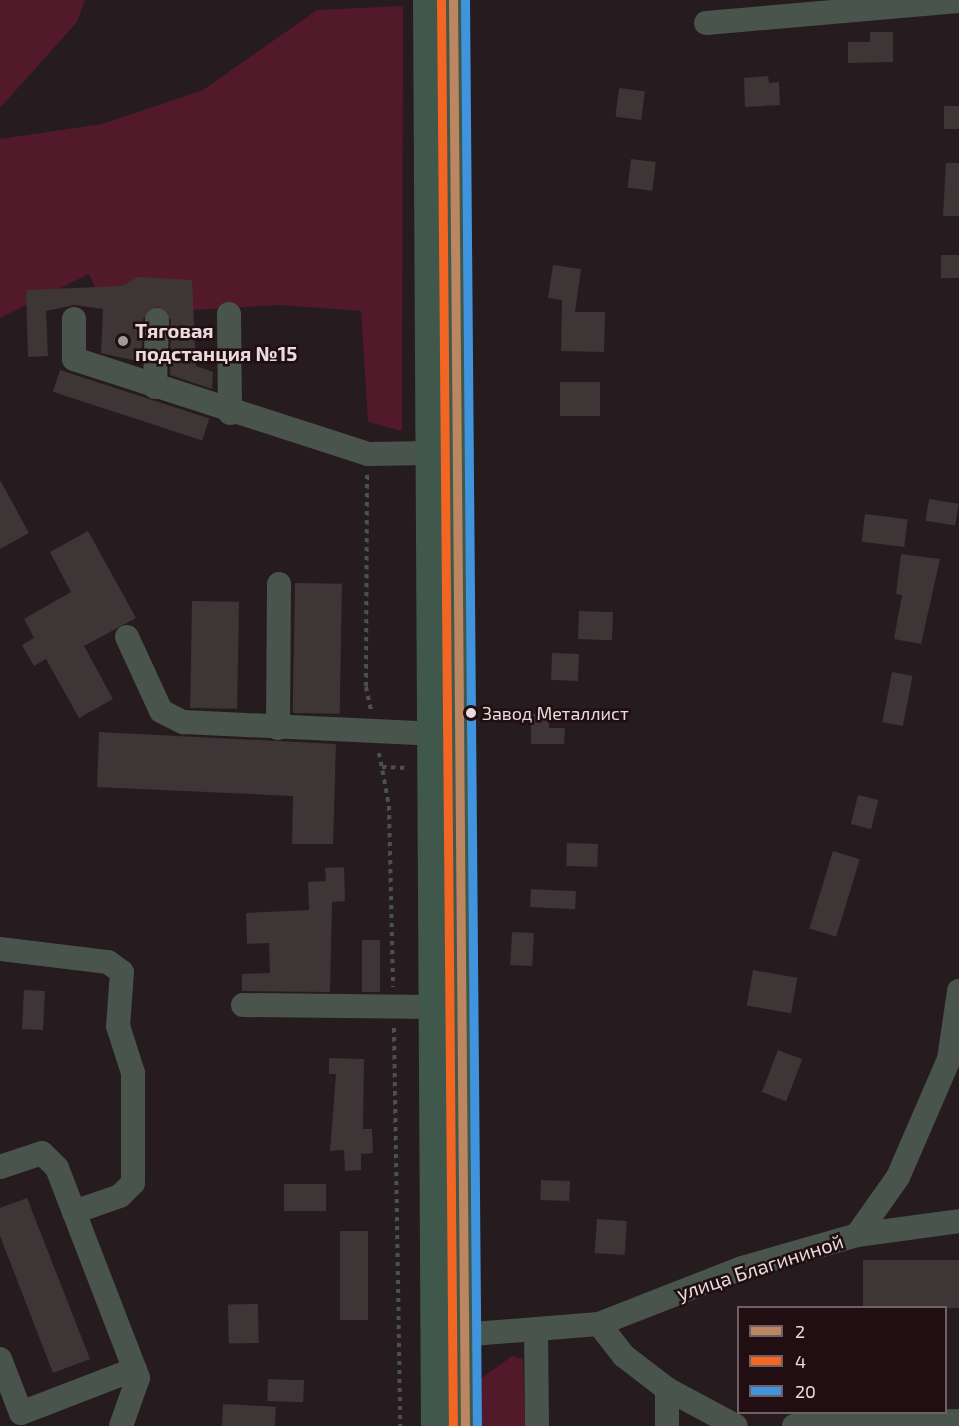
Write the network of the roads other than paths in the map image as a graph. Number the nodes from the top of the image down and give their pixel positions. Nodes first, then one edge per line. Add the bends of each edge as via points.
1 (428, 0) edge
2 (453, 0) edge
3 (959, 1) edge
4 (706, 22) dead end
5 (229, 314) dead end
6 (74, 319) dead end
7 (157, 320) dead end
8 (155, 387) junction
9 (230, 413) junction
10 (432, 453) junction
11 (279, 584) dead end
12 (127, 637) dead end
13 (278, 728) junction
14 (433, 734) junction
15 (0, 949) edge
16 (959, 991) edge
17 (243, 1005) dead end
18 (434, 1007) junction
19 (0, 1167) edge
20 (74, 1212) junction
21 (959, 1221) edge
22 (856, 1235) junction
23 (599, 1324) junction
24 (536, 1329) junction
25 (450, 1336) junction
26 (0, 1359) edge
27 (135, 1369) junction
28 (667, 1389) junction
29 (21, 1420) edge
30 (959, 1421) edge
31 (121, 1426) edge
32 (436, 1426) edge
33 (465, 1426) edge
34 (537, 1426) edge
35 (667, 1426) edge
36 (736, 1426) edge
37 (794, 1426) edge

1 - 10 main road
2 - 25 main road
3 - 4 street
5 - 9 street
6 - 8 street via 74,359
7 - 8 street
8 - 9 street
9 - 10 street via 368,454
10 - 14 main road
11 - 13 street
12 - 13 street via 161,711 183,722
13 - 14 street
14 - 18 main road
15 - 20 street via 108,962 122,972 118,1026 133,1073 133,1183 120,1196
16 - 22 street, улица Благининой via 949,1059 898,1177
17 - 18 street
18 - 25 main road
19 - 20 street via 42,1153 57,1168
20 - 27 street
21 - 22 street
22 - 23 street, улица Благининой via 742,1268
23 - 24 street, улица Благининой
23 - 28 street via 624,1356
24 - 25 street, улица Благининой
24 - 34 street
25 - 32 main road
25 - 33 main road
26 - 29 street
27 - 29 street
27 - 31 street via 138,1387
28 - 35 street
28 - 36 street
30 - 37 street

